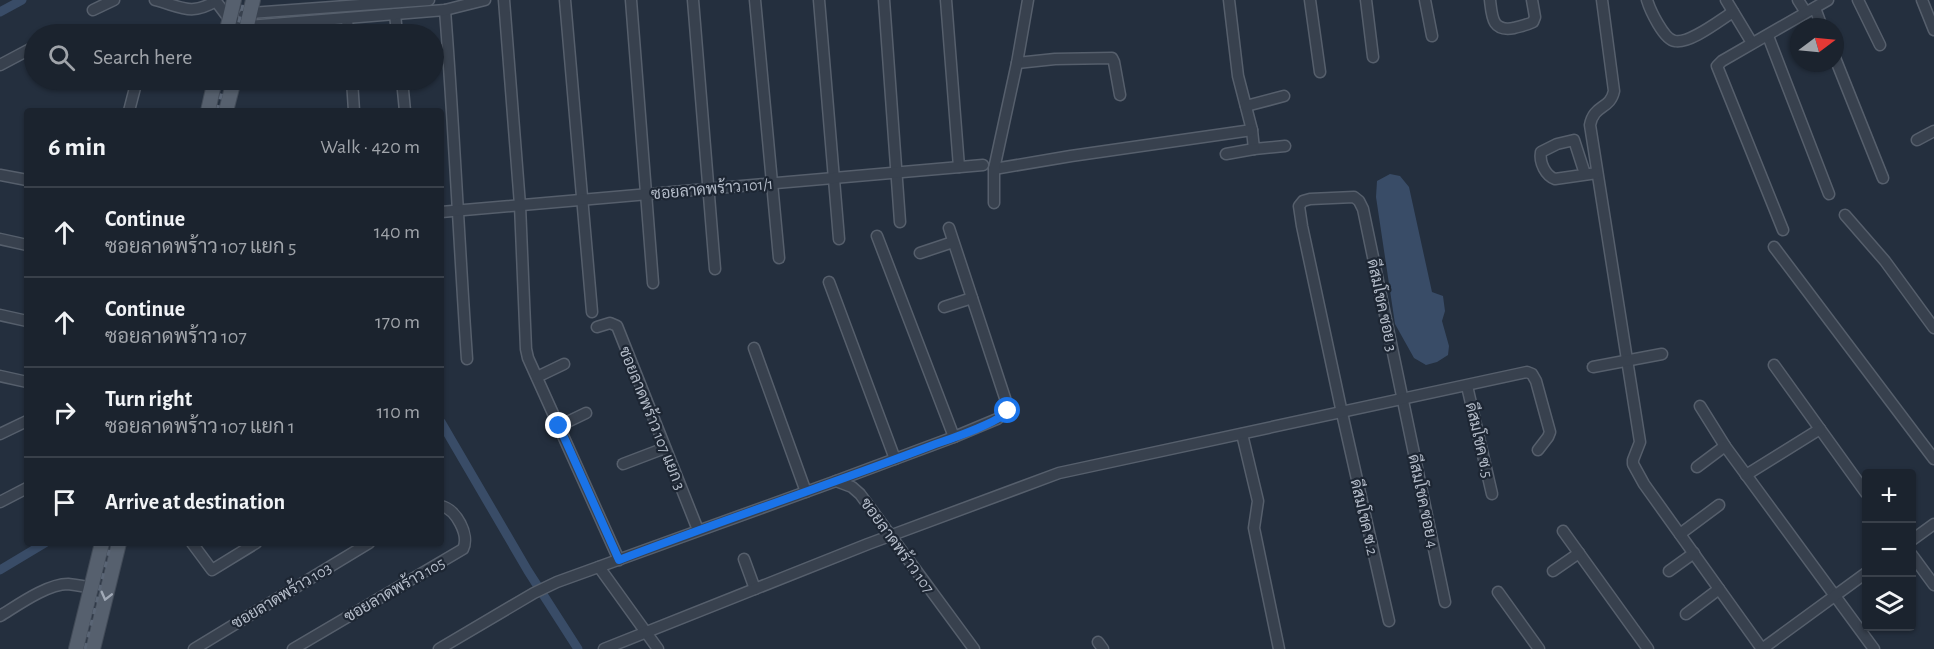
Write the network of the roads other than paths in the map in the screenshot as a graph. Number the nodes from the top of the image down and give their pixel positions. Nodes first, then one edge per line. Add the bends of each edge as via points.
1 (114, 0) edge
2 (155, 0) edge
3 (234, 0) edge
4 (429, 0) edge
5 (485, 0) edge
6 (504, 0) edge
7 (565, 0) edge
8 (631, 0) edge
9 (693, 0) edge
10 (755, 0) edge
11 (819, 0) edge
12 (884, 0) edge
13 (946, 0) edge
14 (1028, 0) edge
15 (1228, 0) edge
16 (1310, 0) edge
17 (1366, 0) edge
18 (1425, 0) edge
19 (1490, 0) edge
20 (1532, 0) edge
21 (1602, 0) edge
22 (1647, 0) edge
23 (1726, 0) edge
24 (1798, 0) edge
25 (1827, 0) edge
26 (1858, 0) edge
27 (1922, 0) edge
28 (216, 1) edge
29 (332, 4) edge
30 (93, 10) dead end
31 (445, 10) junction
32 (1810, 10) junction
33 (1733, 12) junction
34 (395, 14) junction
35 (249, 18) edge
36 (347, 18) junction
37 (1816, 18) edge
38 (230, 20) junction
39 (229, 24) edge
40 (347, 24) edge
41 (396, 24) edge
42 (1934, 30) edge
43 (1432, 36) dead end
44 (1767, 36) junction
45 (1752, 43) junction
46 (1880, 45) dead end
47 (24, 53) edge
48 (1372, 57) dead end
49 (1017, 63) junction
50 (0, 65) edge
51 (1320, 72) dead end
52 (1841, 72) edge
53 (134, 90) edge
54 (213, 90) edge
55 (231, 90) edge
56 (353, 90) edge
57 (403, 90) edge
58 (1120, 95) dead end
59 (1284, 96) dead end
60 (1246, 105) junction
61 (130, 108) edge
62 (209, 108) edge
63 (227, 108) edge
64 (354, 108) edge
65 (405, 108) edge
66 (1252, 130) junction
67 (1934, 131) edge
68 (1917, 140) dead end
69 (1285, 146) dead end
70 (1254, 149) junction
71 (1226, 154) dead end
72 (983, 165) dead end
73 (959, 167) junction
74 (994, 169) junction
75 (897, 172) junction
76 (1597, 172) junction
77 (1585, 174) junction
78 (0, 175) edge
79 (833, 178) junction
80 (1883, 178) dead end
81 (24, 179) edge
82 (771, 183) junction
83 (709, 188) junction
84 (646, 194) junction
85 (1829, 194) dead end
86 (582, 199) junction
87 (994, 203) dead end
88 (520, 205) junction
89 (1363, 209) joint
90 (457, 210) junction
91 (444, 212) edge
92 (1845, 215) dead end
93 (900, 222) dead end
94 (949, 228) dead end
95 (1783, 230) dead end
96 (877, 236) dead end
97 (0, 239) edge
98 (839, 239) dead end
99 (953, 242) junction
100 (24, 244) edge
101 (1774, 247) dead end
102 (920, 253) dead end
103 (779, 258) dead end
104 (715, 269) dead end
105 (829, 282) dead end
106 (653, 284) dead end
107 (972, 298) junction
108 (944, 307) dead end
109 (592, 312) dead end
110 (0, 315) edge
111 (24, 320) edge
112 (597, 327) dead end
113 (1934, 328) edge
114 (754, 348) dead end
115 (1662, 354) dead end
116 (467, 359) dead end
117 (1627, 361) junction
118 (564, 364) dead end
119 (1774, 365) dead end
120 (1593, 367) dead end
121 (0, 376) edge
122 (537, 377) junction
123 (24, 381) edge
124 (1467, 386) junction
125 (1403, 400) junction
126 (1700, 406) dead end
127 (586, 413) dead end
128 (1341, 413) junction
129 (24, 422) edge
130 (559, 426) junction
131 (1820, 429) junction
132 (0, 434) edge
133 (1242, 434) junction
134 (954, 437) junction
135 (1725, 446) junction
136 (665, 448) junction
137 (1538, 450) dead end
138 (895, 459) junction
139 (1934, 459) edge
140 (623, 464) dead end
141 (1697, 467) dead end
142 (1746, 475) junction
143 (836, 481) junction
144 (1862, 487) edge
145 (24, 490) edge
146 (806, 492) junction
147 (1492, 494) dead end
148 (0, 502) edge
149 (444, 506) edge
150 (1719, 506) dead end
151 (1934, 524) edge
152 (698, 530) junction
153 (1563, 531) dead end
154 (1680, 534) junction
155 (892, 536) junction
156 (1916, 537) edge
157 (101, 546) edge
158 (118, 546) edge
159 (194, 546) edge
160 (251, 546) edge
161 (364, 546) edge
162 (1579, 553) junction
163 (1694, 553) junction
164 (744, 559) dead end
165 (619, 560) junction
166 (1916, 562) edge
167 (599, 567) junction
168 (1553, 571) dead end
169 (1669, 571) dead end
170 (1862, 576) edge
171 (1934, 585) edge
172 (91, 588) junction
173 (755, 589) junction
174 (1719, 589) junction
175 (1498, 592) dead end
176 (1835, 596) junction
177 (1445, 602) dead end
178 (1686, 614) dead end
179 (0, 616) edge
180 (1389, 621) dead end
181 (647, 633) junction
182 (616, 647) edge
183 (76, 649) edge
184 (93, 649) edge
185 (194, 649) edge
186 (293, 649) edge
187 (439, 649) edge
188 (604, 649) edge
189 (658, 649) edge
190 (974, 649) edge
191 (1279, 649) edge
192 (1539, 649) edge
193 (1648, 649) edge
194 (1762, 649) edge
195 (1875, 649) edge

1 - 30 street
2 - 28 street via 195,11
3 - 38 main road
4 - 29 street
5 - 31 street
6 - 88 street
7 - 86 street
8 - 84 street
9 - 83 street
10 - 82 street
11 - 79 street
12 - 75 street
13 - 73 street
14 - 49 street
15 - 60 street
16 - 51 street
17 - 48 street
18 - 43 street
19 - 20 street via 1495,24 1507,29 1533,22
21 - 76 street via 1614,91 1610,102 1591,117
22 - 33 street via 1665,34 1678,42
23 - 33 street
24 - 32 street
25 - 32 street
26 - 46 street
27 - 42 street
28 - 38 street
29 - 35 street
31 - 34 street
31 - 90 street
32 - 37 street
32 - 44 street
33 - 45 street
34 - 36 street
34 - 41 street
35 - 36 street
35 - 38 street
36 - 40 street
38 - 39 main road
44 - 45 street
44 - 85 street
45 - 95 street via 1717,68
47 - 50 street
49 - 58 street via 1112,58
49 - 74 street
52 - 80 street
53 - 61 street
54 - 62 main road
55 - 63 main road
56 - 64 street
57 - 65 street
59 - 60 street
60 - 66 street
66 - 70 street
66 - 74 street
67 - 68 street
69 - 70 street
70 - 71 street
72 - 73 street, ซอยลาดพร้าว 101/1
73 - 75 street, ซอยลาดพร้าว 101/1
74 - 87 street
75 - 79 street, ซอยลาดพร้าว 101/1
75 - 93 street
76 - 77 street
76 - 117 street
77 - 77 street via 1574,140 1541,152 1545,170 1552,178
78 - 81 street
79 - 82 street, ซอยลาดพร้าว 101/1
79 - 98 street
82 - 83 street, ซอยลาดพร้าว 101/1
82 - 103 street
83 - 84 street, ซอยลาดพร้าว 101/1
83 - 104 street
84 - 86 street, ซอยลาดพร้าว 101/1
84 - 106 street
86 - 88 street, ซอยลาดพร้าว 101/1
86 - 109 street
88 - 90 street, ซอยลาดพร้าว 101/1
88 - 122 street via 526,349
89 - 125 street, ดีสมโชค ซอย 3
89 - 128 street, ดีสมโชค ซ.2 via 1354,196 1310,199 1299,206
90 - 91 street, ซอยลาดพร้าว 101/1
90 - 116 street
92 - 113 street
94 - 99 street
96 - 134 street
97 - 100 street
99 - 102 street
99 - 107 street
101 - 139 street
105 - 138 street
107 - 108 street
107 - 134 street via 1008,411
110 - 111 street
112 - 136 street, ซอยลาดพร้าว 107 แยก 3 via 610,323 617,326
114 - 146 street
115 - 117 street
117 - 120 street
117 - 154 street via 1640,442 1633,464
118 - 122 street
119 - 131 street
121 - 123 street
122 - 130 street
124 - 125 street
124 - 137 street via 1532,374 1550,432
124 - 147 street, ดีสมโชค ซ.5
125 - 128 street
125 - 177 street, ดีสมโชค ซอย 4
126 - 135 street
127 - 130 street
128 - 133 street
128 - 180 street, ดีสมโชค ซ.2
129 - 132 street
130 - 165 street
131 - 142 street
131 - 144 street
133 - 155 street via 1059,473
133 - 191 street via 1257,501 1254,528
134 - 138 street
135 - 141 street
135 - 142 street
136 - 140 street
136 - 152 street, ซอยลาดพร้าว 107 แยก 3
138 - 143 street
142 - 176 street
143 - 146 street
143 - 155 street, ซอยลาดพร้าว 107 via 860,494
145 - 148 street
146 - 152 street
149 - 186 street, ซอยลาดพร้าว 105 via 455,515 465,537 462,549
150 - 154 street
151 - 156 street
152 - 165 street
153 - 162 street
154 - 163 street
155 - 173 street
155 - 190 street, ซอยลาดพร้าว 107
157 - 172 main road
158 -> 184 main road
159 - 160 street via 212,570
161 - 185 street, ซอยลาดพร้าว 103
162 - 168 street
162 - 193 street
163 - 169 street
163 - 174 street
164 - 173 street
165 - 167 street
166 - 171 street
167 - 181 street
167 - 187 street via 534,593
170 - 176 street
172 - 179 street via 57,586
172 - 183 main road
173 - 181 street
174 - 178 street
174 - 194 street
175 - 192 street
176 - 194 street
176 - 195 street
181 - 182 street
181 - 189 street
182 - 188 street

